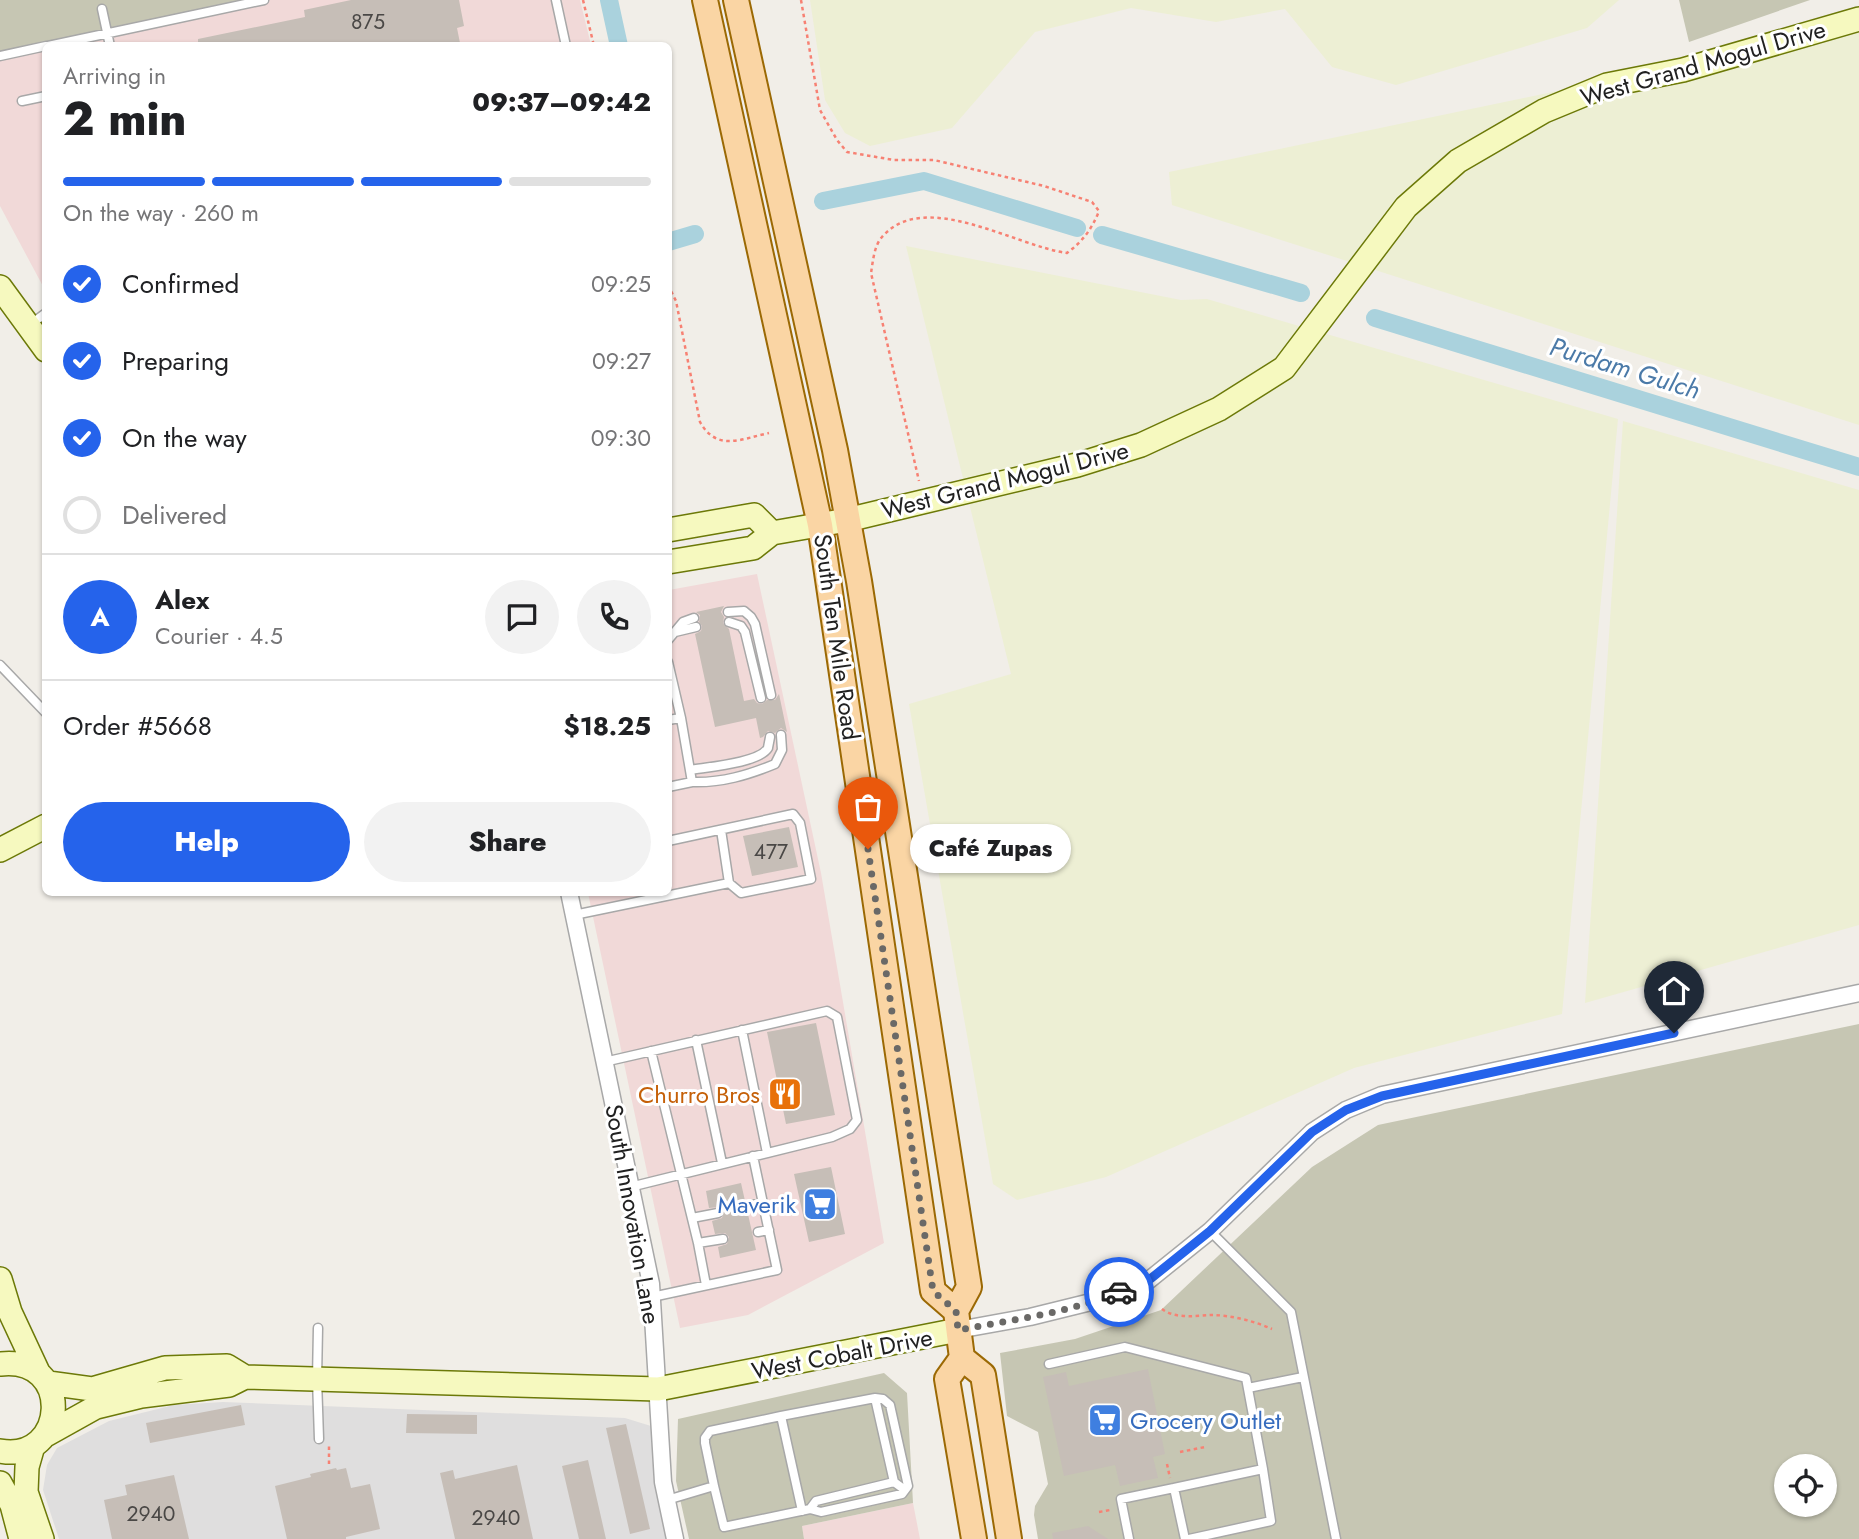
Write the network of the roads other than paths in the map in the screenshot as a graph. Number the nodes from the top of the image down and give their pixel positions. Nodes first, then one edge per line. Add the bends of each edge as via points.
1 (264, 0) edge
2 (556, 0) edge
3 (705, 0) edge
4 (736, 0) edge
5 (102, 9) dead end
6 (1859, 19) edge
7 (107, 33) junction
8 (65, 42) edge
9 (109, 42) edge
10 (565, 42) edge
11 (42, 47) edge
12 (0, 56) edge
13 (42, 97) edge
14 (22, 101) dead end
15 (0, 287) edge
16 (36, 320) edge
17 (42, 338) edge
18 (848, 520) junction
19 (820, 525) junction
20 (672, 529) edge
21 (772, 533) junction
22 (672, 561) edge
23 (728, 612) dead end
24 (695, 622) dead end
25 (729, 622) dead end
26 (672, 635) edge
27 (0, 665) edge
28 (672, 679) edge
29 (771, 695) dead end
30 (761, 698) dead end
31 (42, 709) edge
32 (681, 718) junction
33 (672, 719) edge
34 (781, 735) dead end
35 (770, 737) dead end
36 (690, 770) junction
37 (692, 782) junction
38 (672, 787) edge
39 (42, 828) edge
40 (721, 830) junction
41 (672, 840) edge
42 (0, 850) edge
43 (729, 883) junction
44 (672, 895) edge
45 (570, 896) edge
46 (666, 896) edge
47 (574, 915) junction
48 (1859, 993) edge
49 (742, 1030) junction
50 (696, 1040) junction
51 (651, 1051) junction
52 (604, 1062) junction
53 (767, 1153) junction
54 (753, 1156) junction
55 (722, 1163) junction
56 (681, 1175) junction
57 (631, 1187) junction
58 (763, 1202) junction
59 (752, 1205) dead end
60 (718, 1213) dead end
61 (692, 1218) junction
62 (769, 1230) junction
63 (1210, 1231) junction
64 (758, 1232) dead end
65 (723, 1239) dead end
66 (698, 1243) junction
67 (0, 1279) edge
68 (706, 1285) junction
69 (652, 1297) junction
70 (957, 1321) junction
71 (318, 1328) dead end
72 (962, 1358) junction
73 (0, 1364) edge
74 (1049, 1364) dead end
75 (245, 1377) junction
76 (1303, 1377) junction
77 (43, 1378) junction
78 (317, 1379) junction
79 (1248, 1388) junction
80 (659, 1389) junction
81 (875, 1398) junction
82 (781, 1416) junction
83 (324, 1439) road end
84 (39, 1441) junction
85 (0, 1451) edge
86 (1263, 1469) junction
87 (894, 1482) junction
88 (0, 1483) edge
89 (714, 1486) junction
90 (1174, 1488) junction
91 (905, 1490) junction
92 (848, 1493) junction
93 (667, 1500) junction
94 (850, 1506) junction
95 (806, 1510) junction
96 (21, 1539) edge
97 (42, 1539) edge
98 (675, 1539) edge
99 (974, 1539) edge
100 (1009, 1539) edge
101 (1129, 1539) edge
102 (1187, 1539) edge
103 (1336, 1539) edge

1 - 7 lane
2 - 10 lane
3 - 19 main road, South Ten Mile Road
4 - 18 main road, South Ten Mile Road
5 - 7 lane
6 - 18 street, West Grand Mogul Drive via 1684,70 1607,85 1544,111 1458,160 1406,207 1284,368 1219,408 1141,445 1077,465
7 - 8 lane
7 - 9 lane
11 - 12 lane
13 - 14 lane
15 - 16 street
16 - 17 street
18 - 19 street, West Grand Mogul Drive
18 - 70 main road, South Ten Mile Road via 969,1287
19 - 21 street, West Grand Mogul Drive
19 - 70 main road, South Ten Mile Road via 933,1291
20 - 21 street via 754,515
21 - 22 street via 753,548
23 - 29 lane via 744,611 755,624
24 - 26 lane
25 - 30 lane via 746,632
27 - 31 lane
28 - 32 lane
32 - 33 lane
32 - 36 lane
34 - 37 lane via 782,750 775,764 749,775
35 - 36 lane via 768,748 749,760
36 - 37 lane
37 - 38 lane
39 - 42 street
40 - 41 lane
40 - 43 lane
40 - 43 lane via 793,814 800,823 811,879 741,893
43 - 44 lane
45 - 47 street, South Innovation Lane
46 - 47 lane
47 - 52 street, South Innovation Lane
48 - 63 street, West Cobalt Drive via 1382,1096 1346,1110 1312,1132
49 - 50 lane
49 - 53 lane
49 - 53 lane via 828,1010 837,1017 857,1120 850,1129 832,1137
50 - 51 lane
50 - 55 lane
51 - 52 lane
51 - 56 lane
52 - 57 street, South Innovation Lane
53 - 54 lane
54 - 55 lane
54 - 58 lane
55 - 56 lane
56 - 57 lane
56 - 61 lane
57 - 69 street, South Innovation Lane
58 - 59 lane
58 - 62 lane
60 - 61 lane
61 - 66 lane
62 - 64 lane
62 - 68 lane via 777,1270
63 - 70 street, West Cobalt Drive via 1149,1280 1100,1300
63 - 76 lane via 1291,1312
65 - 66 lane
66 - 68 lane
67 - 77 street via 10,1312
68 - 69 lane
69 - 80 street, South Innovation Lane
70 - 72 main road, South Ten Mile Road
70 - 80 street, West Cobalt Drive
71 - 78 lane
72 - 99 main road via 947,1379
72 - 100 main road via 983,1375
73 - 77 street, West Cobalt Drive via 26,1365
74 - 79 lane via 1125,1347 1246,1378
75 - 77 street, West Cobalt Drive via 227,1366 165,1368 92,1390
75 - 78 street, West Cobalt Drive
75 - 84 street, West Cobalt Drive via 229,1385 141,1396 96,1407
76 - 79 lane
76 - 103 lane
77 - 84 street via 55,1410
78 - 80 street, West Cobalt Drive
78 - 83 lane
79 - 86 lane
80 - 93 street, South Innovation Lane
81 - 82 lane
81 - 87 lane
81 - 91 lane via 890,1405 907,1479
82 - 89 lane via 710,1431 705,1443
82 - 95 lane
84 - 85 street via 19,1451
84 - 97 street via 27,1467 26,1492
86 - 90 lane
86 - 102 lane via 1271,1521
87 - 91 lane
87 - 92 lane
88 - 96 street
89 - 93 lane
89 - 95 lane via 724,1527
90 - 101 lane via 1121,1500
90 - 102 lane
91 - 94 lane
92 - 94 lane
92 - 95 lane via 816,1501
93 - 98 street, South Innovation Lane
94 - 95 lane

